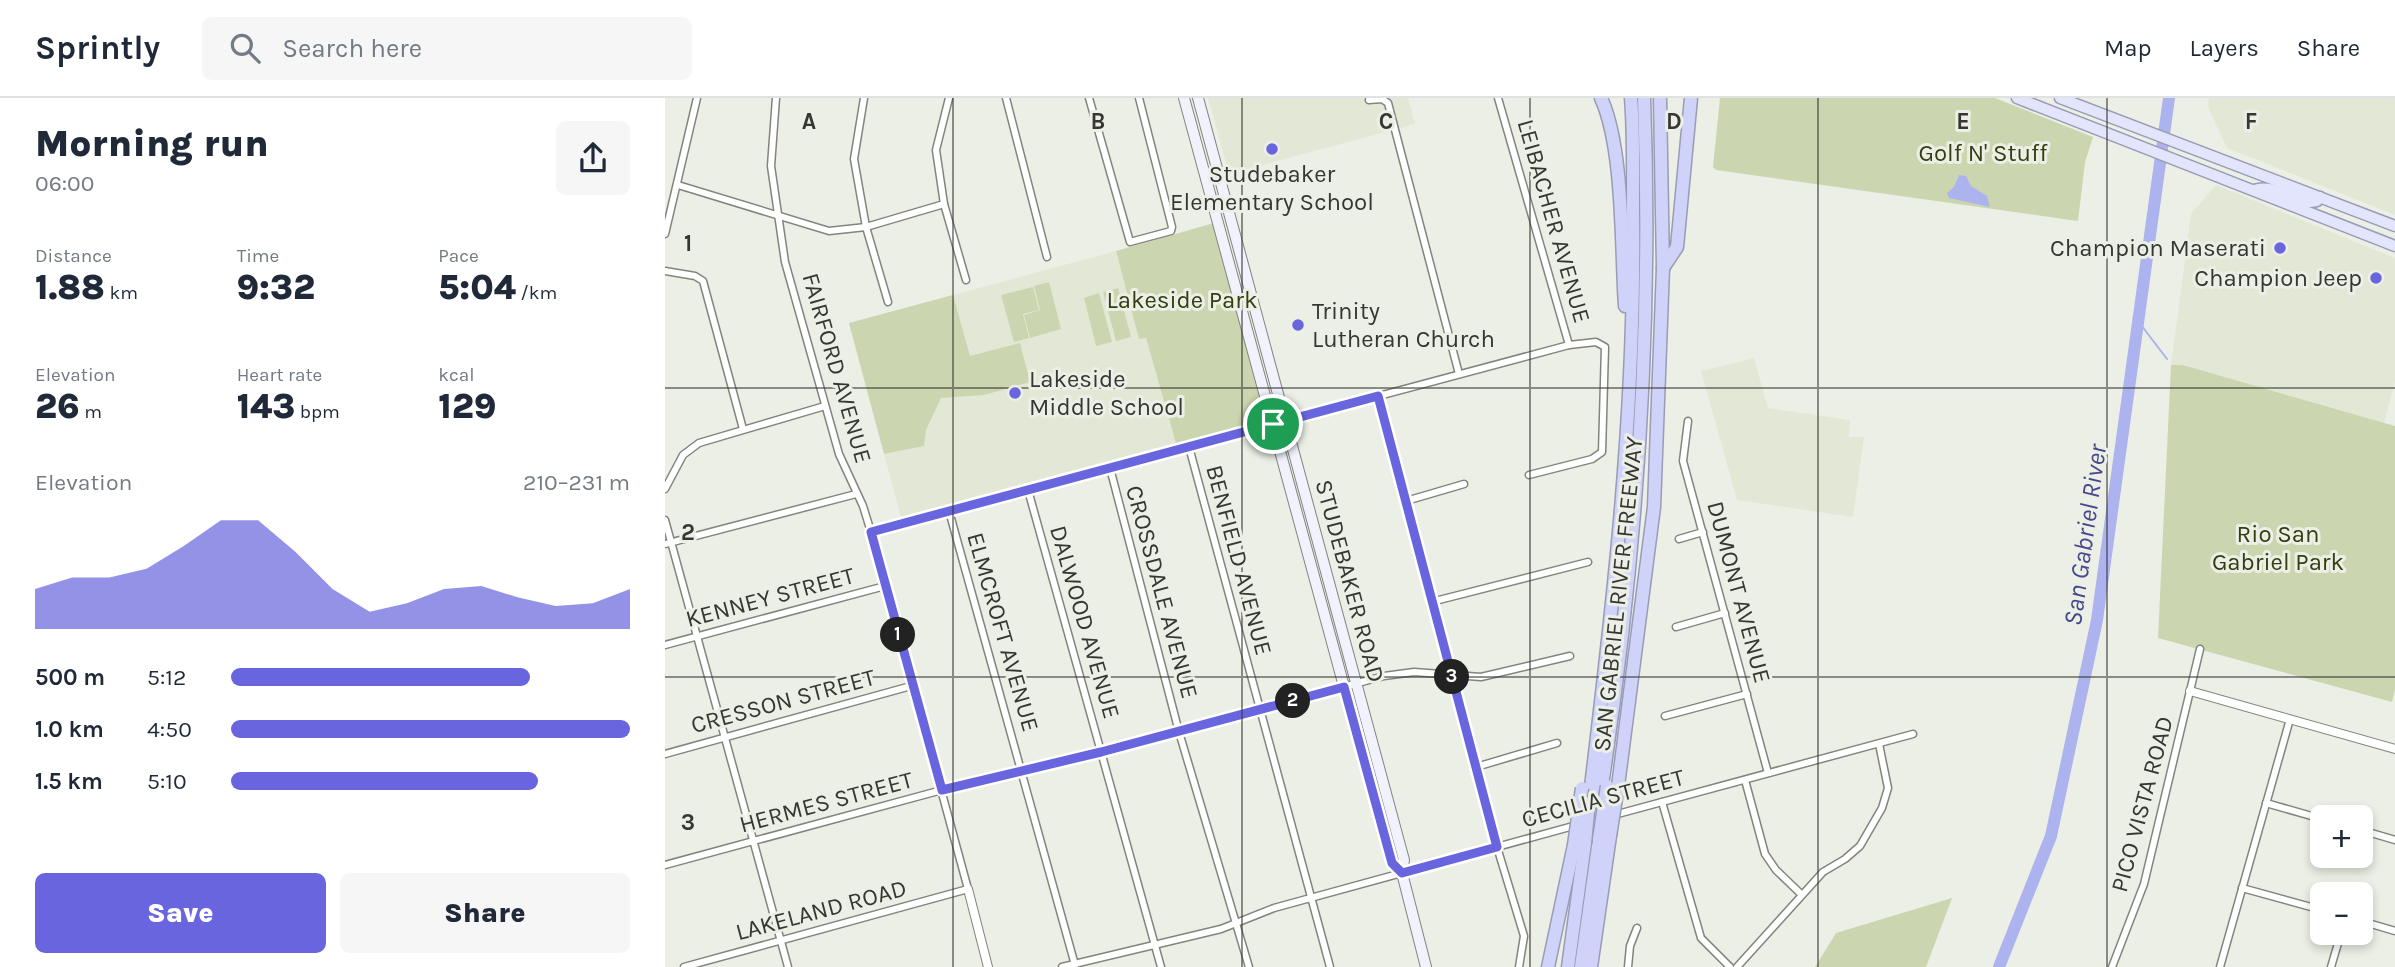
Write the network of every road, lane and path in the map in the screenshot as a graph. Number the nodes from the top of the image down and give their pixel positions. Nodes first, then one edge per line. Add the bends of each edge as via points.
1 (697, 98) edge
2 (776, 98) edge
3 (865, 98) edge
4 (949, 98) edge
5 (1006, 98) edge
6 (1090, 98) edge
7 (1139, 98) edge
8 (1185, 98) edge
9 (1198, 98) edge
10 (1498, 98) edge
11 (1601, 98) edge
12 (1631, 98) edge
13 (1646, 98) edge
14 (1660, 98) edge
15 (1691, 98) edge
16 (2017, 98) edge
17 (2060, 98) edge
18 (1369, 100) dead end
19 (678, 185) junction
20 (2254, 190) junction
21 (2319, 197) junction
22 (944, 204) junction
23 (776, 216) junction
24 (2395, 226) edge
25 (866, 227) junction
26 (665, 234) edge
27 (2395, 246) edge
28 (1047, 257) dead end
29 (1663, 268) junction
30 (665, 271) edge
31 (966, 280) dead end
32 (888, 302) dead end
33 (1569, 345) junction
34 (1459, 374) junction
35 (1631, 387) junction
36 (1378, 396) junction
37 (825, 406) junction
38 (1285, 421) junction
39 (1688, 421) dead end
40 (1273, 424) junction
41 (743, 429) junction
42 (1189, 447) junction
43 (1109, 468) junction
44 (1528, 475) dead end
45 (1464, 484) dead end
46 (666, 486) edge
47 (1028, 490) junction
48 (856, 494) junction
49 (1406, 501) junction
50 (949, 511) junction
51 (665, 520) edge
52 (871, 532) junction
53 (1703, 532) junction
54 (1679, 539) dead end
55 (668, 543) edge
56 (1588, 562) dead end
57 (885, 586) junction
58 (1435, 601) junction
59 (1725, 613) junction
60 (1676, 627) dead end
61 (697, 636) junction
62 (665, 645) edge
63 (2200, 649) dead end
64 (1570, 656) dead end
65 (1451, 674) junction
66 (1356, 684) junction
67 (911, 685) junction
68 (1603, 686) junction
69 (1344, 687) junction
70 (2190, 691) junction
71 (1747, 694) junction
72 (1259, 710) junction
73 (1665, 716) dead end
74 (2290, 719) junction
75 (1179, 732) junction
76 (1913, 734) dead end
77 (724, 737) junction
78 (1557, 743) dead end
79 (1879, 744) junction
80 (2395, 749) edge
81 (1101, 752) junction
82 (665, 754) edge
83 (1476, 767) junction
84 (1022, 770) junction
85 (1768, 773) junction
86 (1745, 780) junction
87 (1613, 786) junction
88 (942, 790) junction
89 (1595, 802) junction
90 (1662, 802) junction
91 (2266, 803) junction
92 (2310, 816) edge
93 (2373, 834) edge
94 (2395, 840) edge
95 (1593, 841) junction
96 (752, 842) junction
97 (1497, 847) junction
98 (665, 865) edge
99 (1402, 873) junction
100 (2242, 888) junction
101 (968, 889) junction
102 (1802, 895) junction
103 (1311, 898) junction
104 (2310, 907) edge
105 (1235, 923) junction
106 (2373, 925) edge
107 (1637, 928) dead end
108 (2395, 931) edge
109 (781, 940) junction
110 (2337, 945) edge
111 (1155, 946) junction
112 (1075, 966) edge
113 (684, 967) edge
114 (788, 967) edge
115 (988, 967) edge
116 (1062, 967) edge
117 (1161, 967) edge
118 (1249, 967) edge
119 (1330, 967) edge
120 (1426, 967) edge
121 (1519, 967) edge
122 (1548, 967) edge
123 (1568, 967) edge
124 (1578, 967) edge
125 (1591, 967) edge
126 (1628, 967) edge
127 (1730, 967) edge
128 (1737, 967) edge
129 (2112, 967) edge
130 (2220, 967) edge
131 (2331, 967) edge

1 - 19 street
2 - 23 street, FAIRFORD AVENUE via 771,166
3 - 25 street via 854,159
4 - 22 street via 936,150
5 - 28 street
6 - 7 street via 1130,242 1172,227
8 - 40 main road, STUDEBAKER ROAD
9 - 38 main road, STUDEBAKER ROAD
10 - 33 street, LEIBACHER AVENUE
11 - 35 highway via 1607,111 1619,200
12 - 35 highway, SAN GABRIEL RIVER FREEWAY
13 - 87 highway via 1652,243 1646,445
13 - 89 highway via 1640,470 1624,633
14 - 29 highway, SAN GABRIEL RIVER FREEWAY
15 - 29 highway via 1677,247
16 - 20 main road
17 - 21 main road
18 - 34 street via 1385,100 1391,116
19 - 23 street
19 - 26 street
20 - 21 main road via 2277,190 2314,202
20 - 27 main road
21 - 24 main road
22 - 25 street
22 - 31 street
23 - 25 street via 829,231
23 - 37 street, FAIRFORD AVENUE
25 - 32 street
29 - 87 highway, SAN GABRIEL RIVER FREEWAY via 1654,507
30 - 41 street via 703,281
33 - 34 street, KENNEY STREET
33 - 44 street, LEIBACHER AVENUE via 1596,342 1605,347 1602,452 1592,459
34 - 36 street, KENNEY STREET
35 - 68 highway, SAN GABRIEL RIVER FREEWAY via 1616,589
36 - 38 street, KENNEY STREET
36 - 49 street
37 - 41 street
37 - 48 street, FAIRFORD AVENUE
38 - 40 street, KENNEY STREET
38 - 66 main road, STUDEBAKER ROAD
39 - 53 street, DUMONT AVENUE via 1683,461
40 - 42 street, KENNEY STREET
40 - 69 main road, STUDEBAKER ROAD
41 - 46 street via 691,448
42 - 43 street, KENNEY STREET
42 - 72 street, BENFIELD AVENUE
43 - 47 street, KENNEY STREET
43 - 75 street, CROSSDALE AVENUE
45 - 49 street
47 - 50 street, KENNEY STREET
47 - 81 street, DALWOOD AVENUE
48 - 52 street, FAIRFORD AVENUE
48 - 55 street
49 - 58 street
50 - 52 street, KENNEY STREET
50 - 84 street, ELMCROFT AVENUE
51 - 55 street
52 - 57 street, FAIRFORD AVENUE
53 - 54 street
53 - 59 street, DUMONT AVENUE
55 - 61 street
56 - 58 street
57 - 61 street, KENNEY STREET
57 - 67 street, FAIRFORD AVENUE
58 - 65 street
59 - 60 street
59 - 71 street, DUMONT AVENUE
61 - 62 street, KENNEY STREET
61 - 77 street
63 - 70 street, PICO VISTA ROAD
64 - 65 street, HERMES STREET via 1481,677
65 - 66 street, HERMES STREET via 1414,672
65 - 83 street
66 - 69 street, HERMES STREET
66 - 99 main road, STUDEBAKER ROAD via 1403,860
67 - 77 street, CRESSON STREET
67 - 88 street, FAIRFORD AVENUE
68 - 89 highway, SAN GABRIEL RIVER FREEWAY
68 - 95 highway, bridge via 1582,788
69 - 72 street, HERMES STREET
69 - 99 main road, STUDEBAKER ROAD via 1392,863
70 - 74 street
70 - 129 street, PICO VISTA ROAD via 2144,884
71 - 73 street
71 - 85 street, DUMONT AVENUE
72 - 75 street, HERMES STREET
72 - 103 street, BENFIELD AVENUE
74 - 80 street
74 - 91 street
75 - 81 street, HERMES STREET
75 - 105 street, CROSSDALE AVENUE
76 - 79 street, CECILIA STREET
77 - 82 street, CRESSON STREET
77 - 96 street
78 - 83 street
79 - 85 street, CECILIA STREET
79 - 102 street via 1888,788 1882,808 1860,846 1823,872
81 - 84 street, HERMES STREET
81 - 111 street, DALWOOD AVENUE
83 - 97 street
84 - 88 street, HERMES STREET
84 - 112 street, ELMCROFT AVENUE
85 - 86 street, CECILIA STREET
86 - 90 street, CECILIA STREET
86 - 102 street via 1765,854
87 - 95 highway, SAN GABRIEL RIVER FREEWAY, bridge
88 - 96 street, HERMES STREET
88 - 101 street, FAIRFORD AVENUE
89 - 95 highway, SAN GABRIEL RIVER FREEWAY, bridge
90 - 97 street, CECILIA STREET
90 - 127 street via 1701,938
91 - 92 street
91 - 100 street
93 - 94 street
95 - 122 highway
95 - 123 highway, SAN GABRIEL RIVER FREEWAY
95 - 124 highway
95 - 125 highway, SAN GABRIEL RIVER FREEWAY
96 - 98 street, HERMES STREET
96 - 109 street
97 - 99 street, CECILIA STREET
97 - 121 street via 1524,936
99 - 103 street, CECILIA STREET
99 - 120 main road, STUDEBAKER ROAD
100 - 104 street
100 - 130 street
101 - 109 street, LAKELAND ROAD
101 - 115 street, FAIRFORD AVENUE
102 - 128 street
103 - 105 street, CECILIA STREET
103 - 119 street, BENFIELD AVENUE
105 - 111 street, CECILIA STREET
105 - 118 street, CROSSDALE AVENUE
106 - 108 street
107 - 126 street
109 - 113 street, LAKELAND ROAD
109 - 114 street
110 - 131 street
111 - 112 street, CECILIA STREET
111 - 117 street, DALWOOD AVENUE
112 - 116 street, CECILIA STREET

